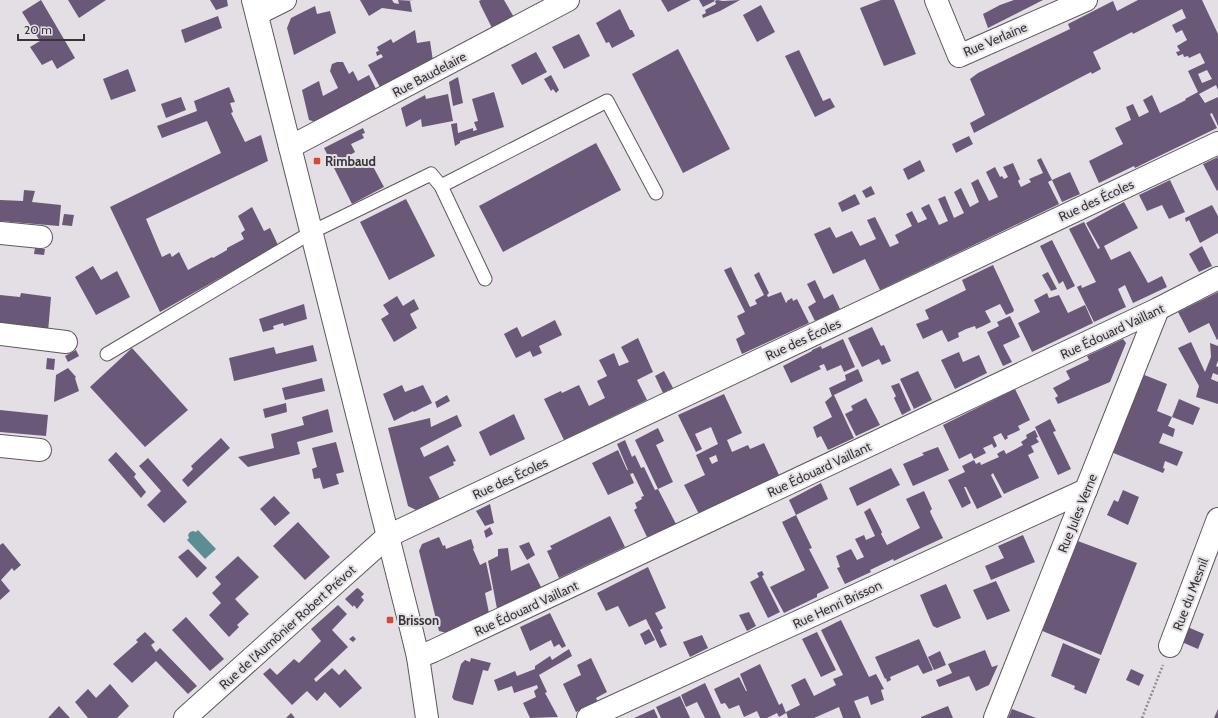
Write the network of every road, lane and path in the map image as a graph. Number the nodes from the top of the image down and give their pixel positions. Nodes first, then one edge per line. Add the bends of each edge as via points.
1 (285, 0) edge
2 (568, 0) edge
3 (936, 0) edge
4 (1086, 0) edge
5 (255, 7) edge
6 (1218, 143) edge
7 (290, 147) junction
8 (441, 186) junction
9 (656, 193) dead end
10 (312, 232) junction
11 (0, 233) edge
12 (41, 237) dead end
13 (1218, 278) edge
14 (485, 279) dead end
15 (1158, 309) junction
16 (0, 334) edge
17 (66, 342) dead end
18 (107, 354) dead end
19 (0, 446) edge
20 (40, 450) dead end
21 (1086, 490) junction
22 (1218, 519) edge
23 (388, 536) junction
24 (1170, 646) joint
25 (418, 657) junction
26 (185, 718) edge
27 (427, 718) edge
28 (588, 718) edge
29 (995, 718) edge
30 (1142, 718) edge

1 - 5 street
2 - 7 street, Rue Baudelaire
3 - 4 street, Rue Verlaine via 959,56
5 - 7 street
6 - 23 street, Rue des Écoles
7 - 10 street
8 - 9 lane via 607,101
8 - 10 lane via 431,174
8 - 14 lane
10 - 18 lane
10 - 23 street
11 - 12 street
13 - 15 street, Rue Édouard Vaillant
15 - 21 street, Rue Jules Verne
15 - 25 street, Rue Édouard Vaillant
16 - 17 street
19 - 20 street
21 - 28 street, Rue Henri Brisson
21 - 29 street, Rue Jules Verne
22 - 24 street, Rue du Mesnil
23 - 25 street
23 - 26 street, Rue de l'Aumônier Robert Prévot
24 - 30 path
25 - 27 street

